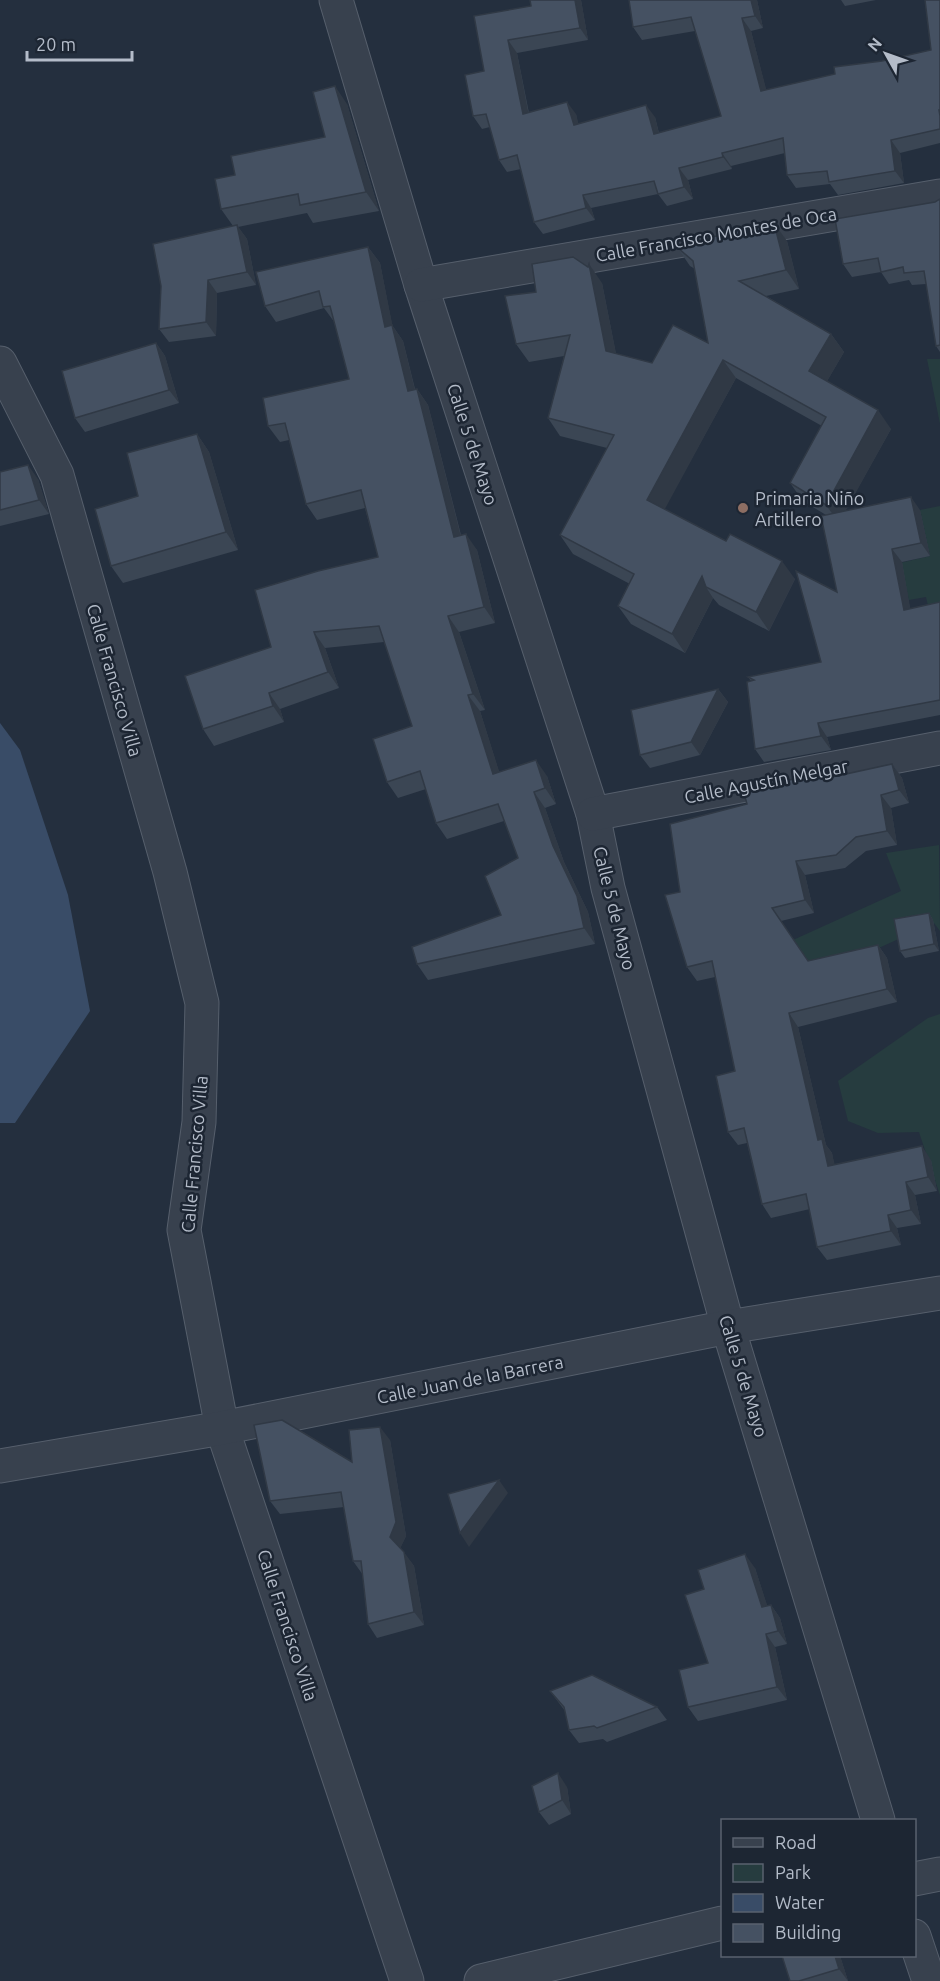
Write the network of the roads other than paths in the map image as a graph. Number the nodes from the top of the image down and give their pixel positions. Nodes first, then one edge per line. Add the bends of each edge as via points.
1 (336, 0) edge
2 (940, 196) edge
3 (421, 285) junction
4 (0, 363) edge
5 (940, 748) edge
6 (592, 814) junction
7 (940, 1293) edge
8 (728, 1327) junction
9 (222, 1428) junction
10 (0, 1466) edge
11 (877, 1819) edge
12 (940, 1874) edge
13 (916, 1878) edge
14 (721, 1923) edge
15 (916, 1939) edge
16 (407, 1981) edge
17 (481, 1981) edge
18 (929, 1981) edge

1 - 3 street, Calle 5 de Mayo
2 - 3 street, Calle Francisco Montes de Oca
3 - 6 street, Calle 5 de Mayo
4 - 9 street, Calle Francisco Villa via 57,475 170,872 202,1003 199,1122 184,1230
5 - 6 street, Calle Agustín Melgar
6 - 8 street, Calle 5 de Mayo via 608,888
7 - 8 street, Calle Juan de la Barrera
8 - 9 street, Calle Juan de la Barrera
8 - 11 street, Calle 5 de Mayo
9 - 10 street, Calle Juan de la Barrera
9 - 16 street, Calle Francisco Villa
12 - 13 street
14 - 17 street
15 - 18 street

